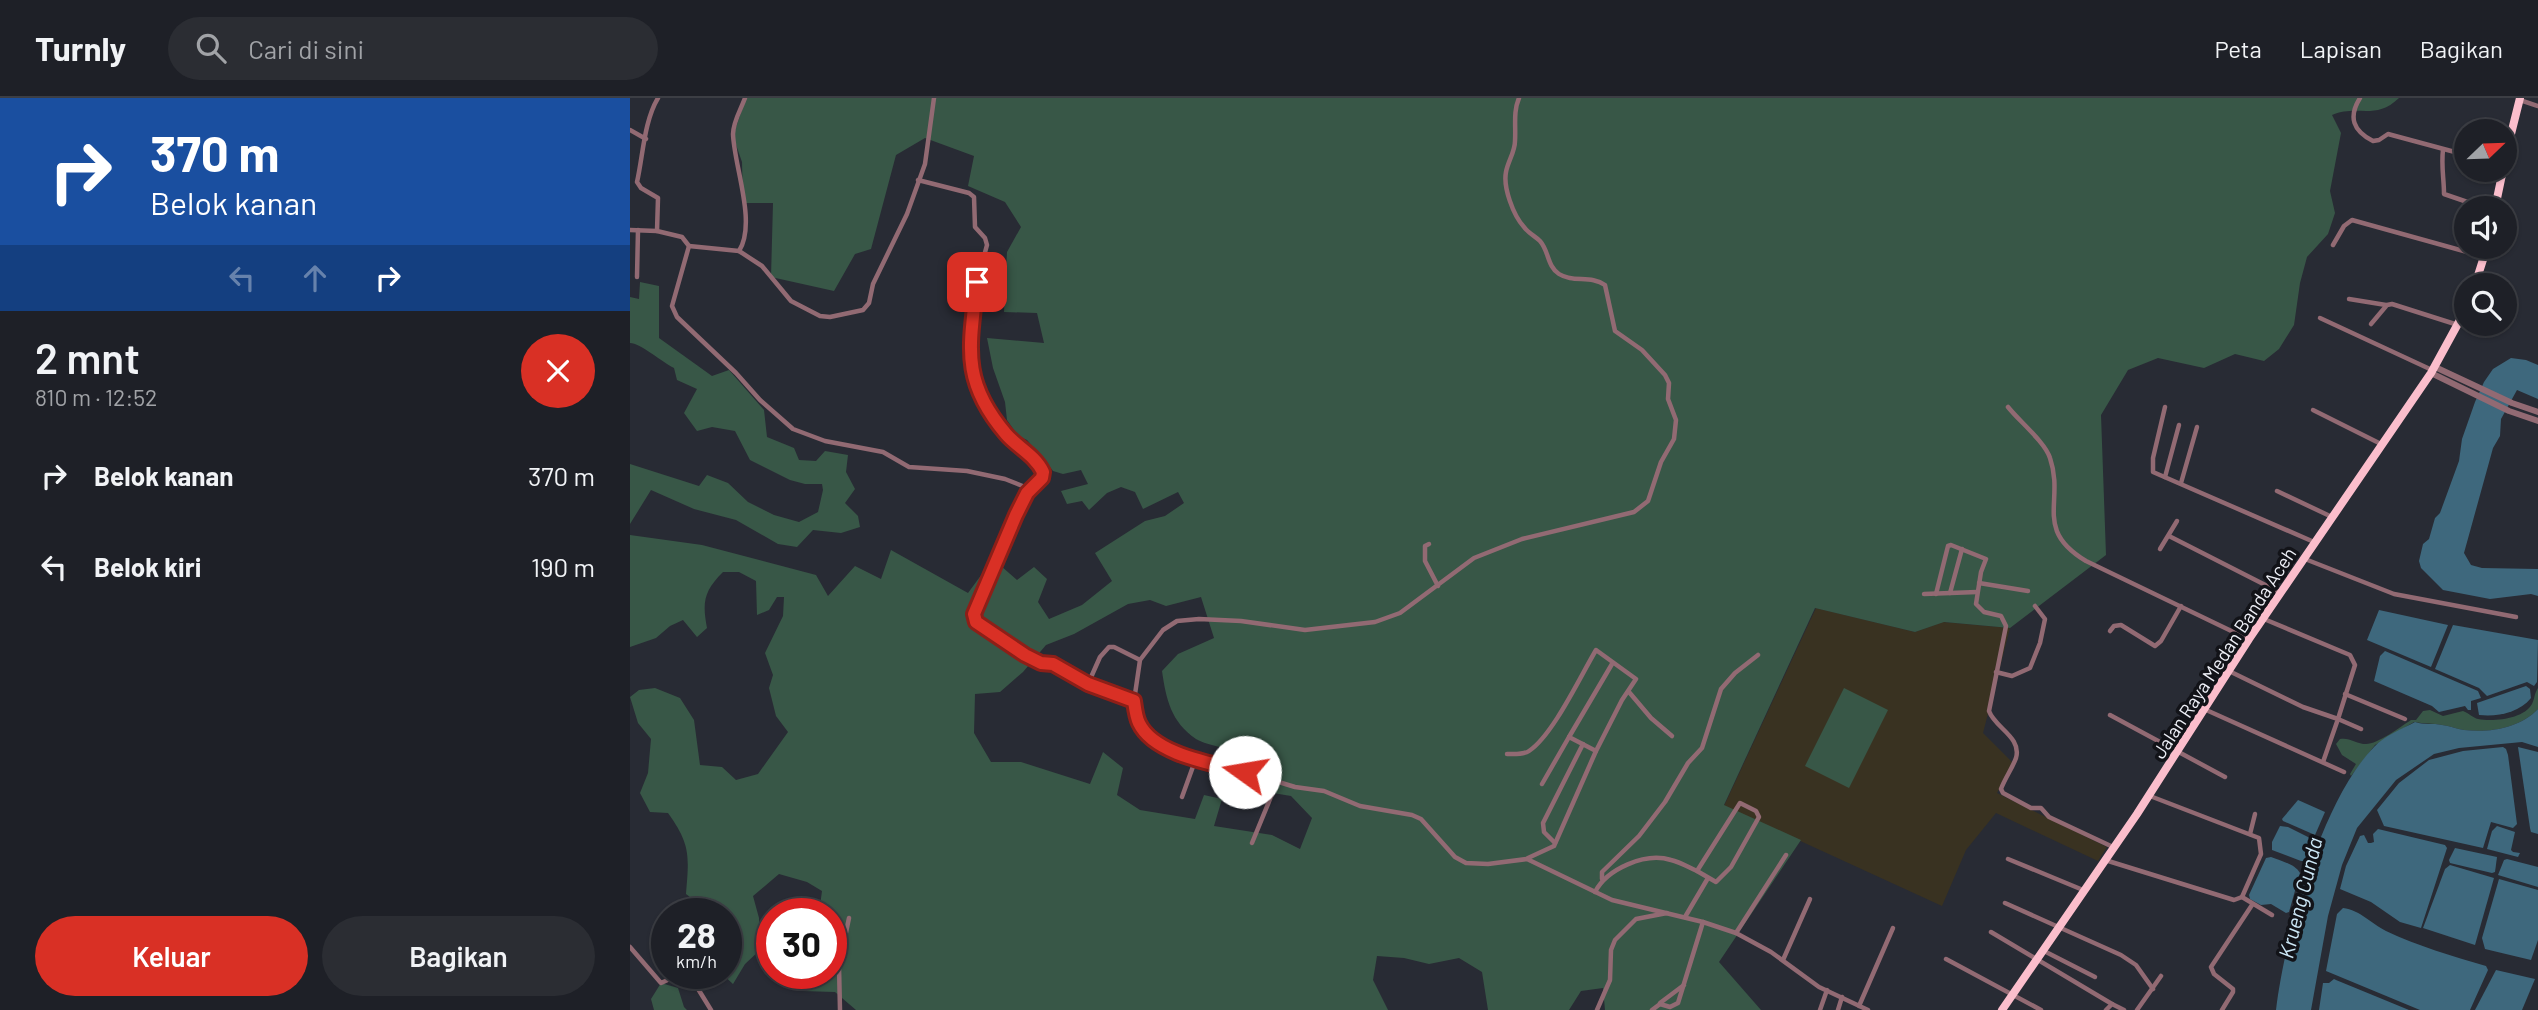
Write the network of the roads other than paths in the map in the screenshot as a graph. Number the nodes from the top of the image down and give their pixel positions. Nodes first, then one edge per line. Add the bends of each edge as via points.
1 (658, 98) edge
2 (745, 98) edge
3 (934, 98) edge
4 (1519, 98) edge
5 (2360, 98) edge
6 (2520, 99) edge
7 (2538, 106) edge
8 (2515, 119) edge
9 (630, 130) edge
10 (646, 139) junction
11 (2443, 150) junction
12 (2454, 152) edge
13 (918, 180) junction
14 (631, 185) edge
15 (639, 186) junction
16 (2454, 197) edge
17 (630, 230) edge
18 (638, 230) junction
19 (657, 231) junction
20 (2333, 245) dead end
21 (689, 246) junction
22 (2454, 249) edge
23 (739, 251) junction
24 (637, 277) dead end
25 (2349, 299) dead end
26 (2387, 305) junction
27 (2320, 317) dead end
28 (2371, 324) dead end
29 (2454, 325) edge
30 (2454, 333) edge
31 (2433, 370) junction
32 (2008, 407) dead end
33 (2165, 407) dead end
34 (2313, 410) dead end
35 (2538, 412) edge
36 (2538, 421) edge
37 (2179, 425) dead end
38 (2197, 427) dead end
39 (2382, 444) junction
40 (2165, 477) junction
41 (2181, 483) junction
42 (2277, 491) dead end
43 (1027, 493) junction
44 (2333, 517) junction
45 (2177, 521) dead end
46 (2169, 536) junction
47 (2315, 543) junction
48 (1429, 544) dead end
49 (1962, 549) junction
50 (2160, 549) dead end
51 (2304, 559) junction
52 (1979, 583) junction
53 (1438, 586) junction
54 (2028, 591) dead end
55 (1977, 592) junction
56 (1950, 593) junction
57 (2281, 593) junction
58 (1924, 594) dead end
59 (1936, 594) junction
60 (2035, 606) dead end
61 (2181, 606) junction
62 (2516, 617) dead end
63 (2263, 619) junction
64 (2110, 631) dead end
65 (2249, 639) junction
66 (1758, 655) dead end
67 (1140, 660) junction
68 (1612, 664) junction
69 (2229, 671) junction
70 (1996, 672) junction
71 (1088, 684) junction
72 (1629, 692) junction
73 (2345, 694) junction
74 (1134, 701) junction
75 (2204, 709) junction
76 (2110, 715) dead end
77 (2338, 719) junction
78 (2405, 719) dead end
79 (2361, 729) dead end
80 (1672, 736) dead end
81 (1569, 737) junction
82 (1583, 744) junction
83 (1596, 751) junction
84 (2179, 751) junction
85 (1507, 754) dead end
86 (1195, 761) junction
87 (2323, 762) junction
88 (2344, 772) dead end
89 (2225, 777) dead end
90 (1277, 782) junction
91 (1542, 784) dead end
92 (2150, 796) junction
93 (1182, 797) dead end
94 (2256, 814) dead end
95 (2250, 834) junction
96 (1252, 843) dead end
97 (1555, 843) junction
98 (2113, 847) junction
99 (1786, 855) dead end
100 (1527, 859) junction
101 (2008, 859) dead end
102 (2104, 860) junction
103 (1697, 871) junction
104 (1708, 877) junction
105 (1602, 879) junction
106 (2083, 890) junction
107 (1595, 892) junction
108 (2242, 897) junction
109 (1810, 900) dead end
110 (2005, 903) dead end
111 (2252, 905) junction
112 (1668, 913) junction
113 (2272, 915) dead end
114 (1685, 917) junction
115 (849, 918) dead end
116 (1703, 922) junction
117 (847, 927) edge
118 (2060, 927) junction
119 (1893, 928) dead end
120 (1991, 932) dead end
121 (1736, 933) junction
122 (630, 947) edge
123 (2044, 951) junction
124 (1946, 959) dead end
125 (1783, 960) junction
126 (2038, 960) junction
127 (651, 971) edge
128 (2161, 976) dead end
129 (2095, 977) dead end
130 (1684, 985) junction
131 (698, 989) edge
132 (840, 989) edge
133 (2153, 989) junction
134 (1827, 990) junction
135 (2013, 995) junction
136 (1842, 997) junction
137 (1660, 1004) junction
138 (2112, 1004) junction
139 (1859, 1006) junction
140 (711, 1010) edge
141 (840, 1010) edge
142 (1597, 1010) edge
143 (1652, 1010) edge
144 (1820, 1010) edge
145 (1839, 1010) edge
146 (1868, 1010) edge
147 (2002, 1010) edge
148 (2041, 1010) edge
149 (2106, 1010) edge
150 (2124, 1010) edge
151 (2137, 1010) edge
152 (2222, 1010) edge

1 - 10 street
2 - 23 street via 733,132 744,198 744,241
3 - 13 street via 927,157
4 - 53 street via 1515,143 1505,174 1516,216 1540,242 1557,272 1605,285 1615,331 1642,350 1668,380 1676,430 1648,501 1641,508 1522,539 1462,566
5 - 11 street via 2353,115 2367,138 2376,142 2388,134
6 - 7 street
6 - 8 highway
9 - 10 street
10 - 15 street
11 - 12 street
11 - 16 street via 2444,194
13 - 23 street via 863,310 830,317 806,310
13 - 43 street via 974,197 975,227 987,245 977,282 971,370 980,398 997,422 1040,467 1042,478
14 - 15 street
15 - 19 street via 658,198
17 - 18 street
18 - 19 street
18 - 24 street
19 - 21 street via 682,237
20 - 22 street via 2352,220
21 - 23 street
21 - 43 street via 674,312 793,429 825,441 883,452 914,468 1005,479 1022,485
25 - 26 street
26 - 28 street
26 - 29 street via 2398,304
27 - 31 street
30 - 31 highway, Jalan Raya Medan Banda Aceh
31 - 35 street
31 - 36 street via 2471,394
31 - 39 highway, Jalan Raya Medan Banda Aceh
32 - 61 street via 2045,447 2051,460 2055,525 2063,544 2086,561
33 - 40 street via 2151,467
34 - 39 street
37 - 40 street
38 - 41 street
39 - 44 highway, Jalan Raya Medan Banda Aceh
40 - 41 street
41 - 47 street
42 - 44 street
43 - 71 street via 974,618 1025,655 1053,664
44 - 47 highway, Jalan Raya Medan Banda Aceh
45 - 46 street
46 - 50 street
46 - 57 street
47 - 51 highway, Jalan Raya Medan Banda Aceh
48 - 53 street via 1423,556
49 - 52 street via 1986,559
49 - 56 street
49 - 59 street via 1948,546
51 - 57 highway, Jalan Raya Medan Banda Aceh
51 - 62 street via 2394,594
52 - 54 street
52 - 55 street
53 - 67 street via 1388,618 1318,630 1180,620 1163,630
55 - 56 street
55 - 70 street via 1978,608 2001,616 2006,626
56 - 59 street
57 - 63 highway, Jalan Raya Medan Banda Aceh
58 - 59 street
60 - 70 street via 2045,618 2030,668 2012,676
61 - 64 street via 2155,646 2121,625
61 - 65 street
63 - 65 highway, Jalan Raya Medan Banda Aceh
63 - 73 street via 2350,655 2355,665
65 - 69 highway, Jalan Raya Medan Banda Aceh
66 - 105 street via 1721,689 1702,748 1648,825 1602,872
67 - 71 street via 1109,647
67 - 74 street
68 - 72 street via 1636,679
68 - 81 street
68 - 85 street via 1596,650 1539,742 1526,753
69 - 75 highway, Jalan Raya Medan Banda Aceh
69 - 77 street
70 - 98 street via 1989,710 2017,749 2003,793
71 - 74 street
72 - 80 street
72 - 83 street
73 - 77 street
73 - 78 street
74 - 86 street via 1147,734
75 - 84 highway, Jalan Raya Medan Banda Aceh
75 - 87 street
76 - 84 street
77 - 79 street
77 - 87 street
81 - 82 street
81 - 91 street
82 - 83 street
82 - 97 street via 1543,823 1544,832
83 - 97 street
84 - 89 street
84 - 92 highway, Jalan Raya Medan Banda Aceh
86 - 90 street
86 - 93 street
87 - 88 street
90 - 96 street
90 - 100 street via 1324,791 1360,806 1412,815 1466,863
92 - 95 street
92 - 98 highway, Jalan Raya Medan Banda Aceh
94 - 95 street
95 - 108 street via 2261,842 2261,854
97 - 100 street
98 - 102 highway, Jalan Raya Medan Banda Aceh
99 - 121 street
100 - 107 street
101 - 106 street
102 - 106 highway, Jalan Raya Medan Banda Aceh
102 - 108 street via 2234,900
103 - 104 street
103 - 104 street via 1737,805 1756,811 1759,817 1731,867 1716,882
103 - 105 street via 1670,859 1648,860
104 - 114 street
105 - 107 street
106 - 118 highway, Jalan Raya Medan Banda Aceh
107 - 112 street
108 - 111 street
109 - 125 street
110 - 118 street
111 - 113 street
111 - 152 street via 2211,967 2233,989
112 - 114 street
112 - 142 street via 1636,919 1615,940 1610,980
114 - 116 street
115 - 117 street
116 - 121 street
116 - 130 street
118 - 123 highway, Jalan Raya Medan Banda Aceh
118 - 133 street via 2129,960
119 - 139 street
120 - 126 street
121 - 125 street
122 - 127 street
123 - 126 highway, Jalan Raya Medan Banda Aceh
123 - 129 street
124 - 135 street
125 - 134 street
126 - 135 highway, Jalan Raya Medan Banda Aceh
126 - 138 street
128 - 133 street
130 - 137 street
130 - 137 street via 1675,1006
131 - 140 street
132 - 141 street
133 - 151 street
134 - 136 street
134 - 144 street
135 - 147 highway, Jalan Raya Medan Banda Aceh
135 - 148 street
136 - 139 street
136 - 145 street
137 - 143 street
138 - 149 street
138 - 150 street
139 - 146 street

